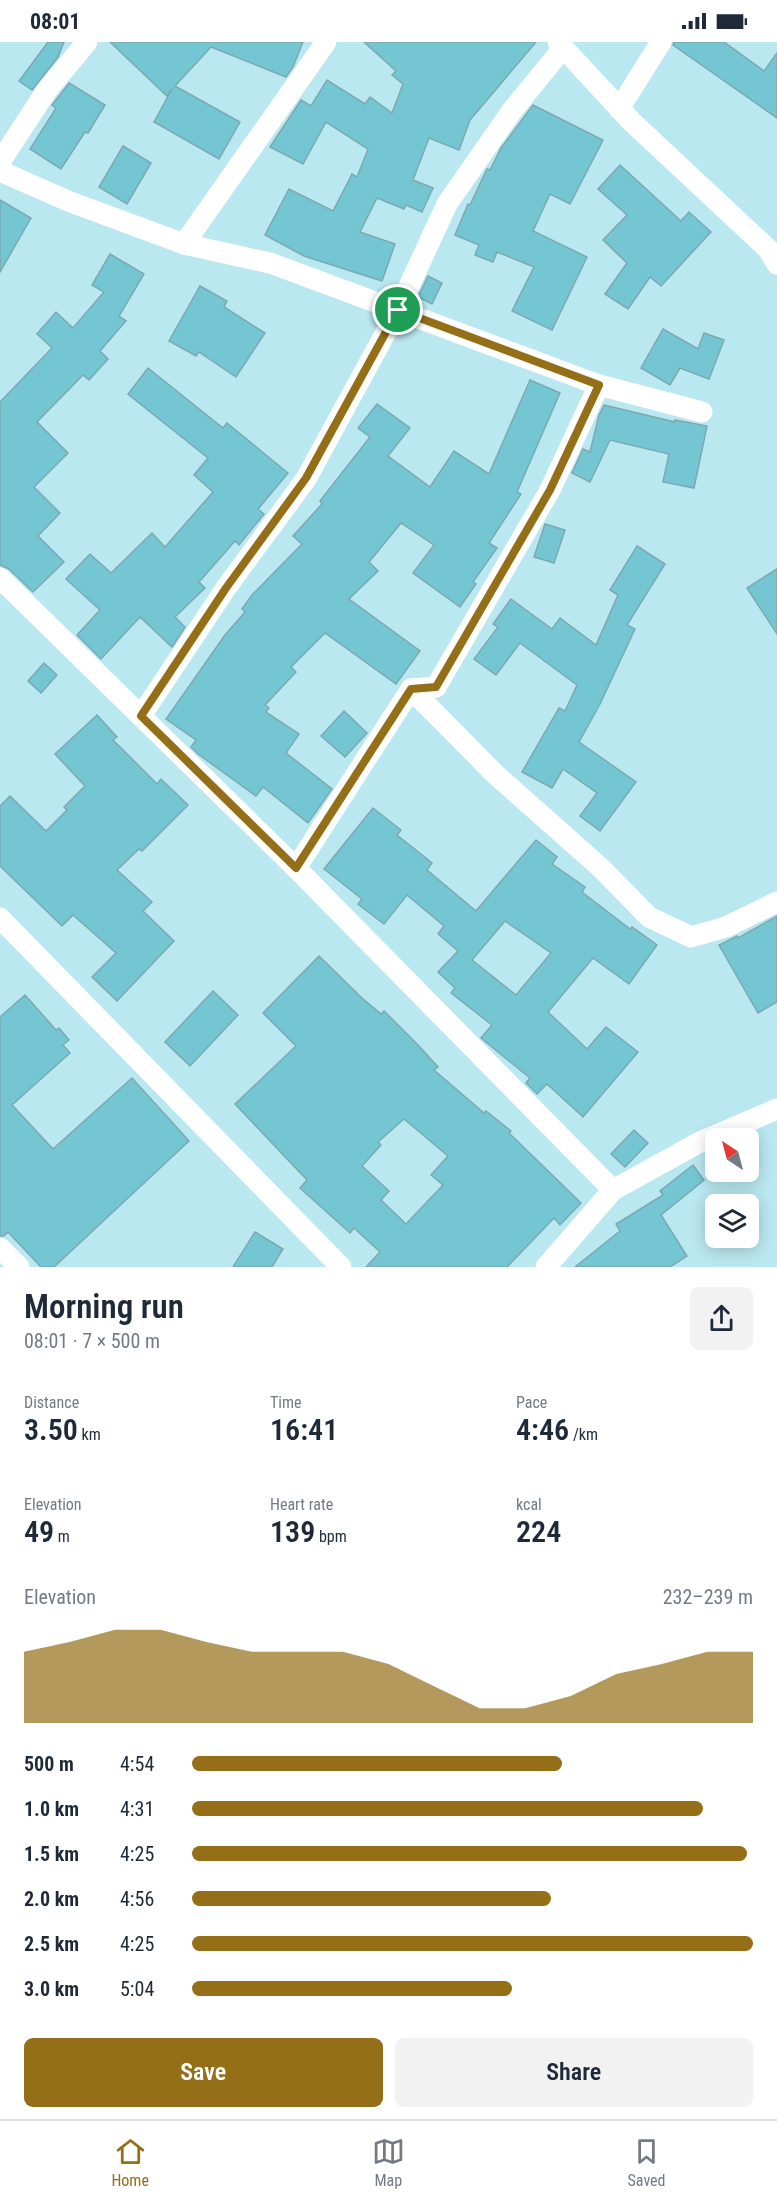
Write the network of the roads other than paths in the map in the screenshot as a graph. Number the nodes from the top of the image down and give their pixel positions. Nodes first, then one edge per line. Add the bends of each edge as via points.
1 (87, 42) edge
2 (326, 42) edge
3 (660, 42) edge
4 (561, 45) edge
5 (619, 109) junction
6 (0, 162) edge
7 (0, 171) edge
8 (184, 244) junction
9 (774, 251) edge
10 (398, 310) junction
11 (599, 385) junction
12 (702, 412) dead end
13 (0, 578) edge
14 (411, 689) junction
15 (141, 716) junction
16 (296, 868) junction
17 (777, 902) edge
18 (0, 918) edge
19 (777, 1109) edge
20 (613, 1190) junction
21 (0, 1248) edge
22 (19, 1267) edge
23 (341, 1267) edge
24 (546, 1267) edge

1 - 6 street via 47,90
2 - 8 street
3 - 5 street
4 - 5 street
4 - 10 street via 447,204
5 - 9 street
7 - 8 street
8 - 10 street via 270,263
10 - 11 street
10 - 15 street via 306,478 226,588
11 - 12 street
11 - 14 street via 550,490 436,687
13 - 15 street
14 - 16 street
14 - 17 street via 495,774 602,868 649,917 691,937 726,927
15 - 16 street
16 - 20 street
18 - 23 street
19 - 20 street via 700,1142
20 - 24 street
21 - 22 street

